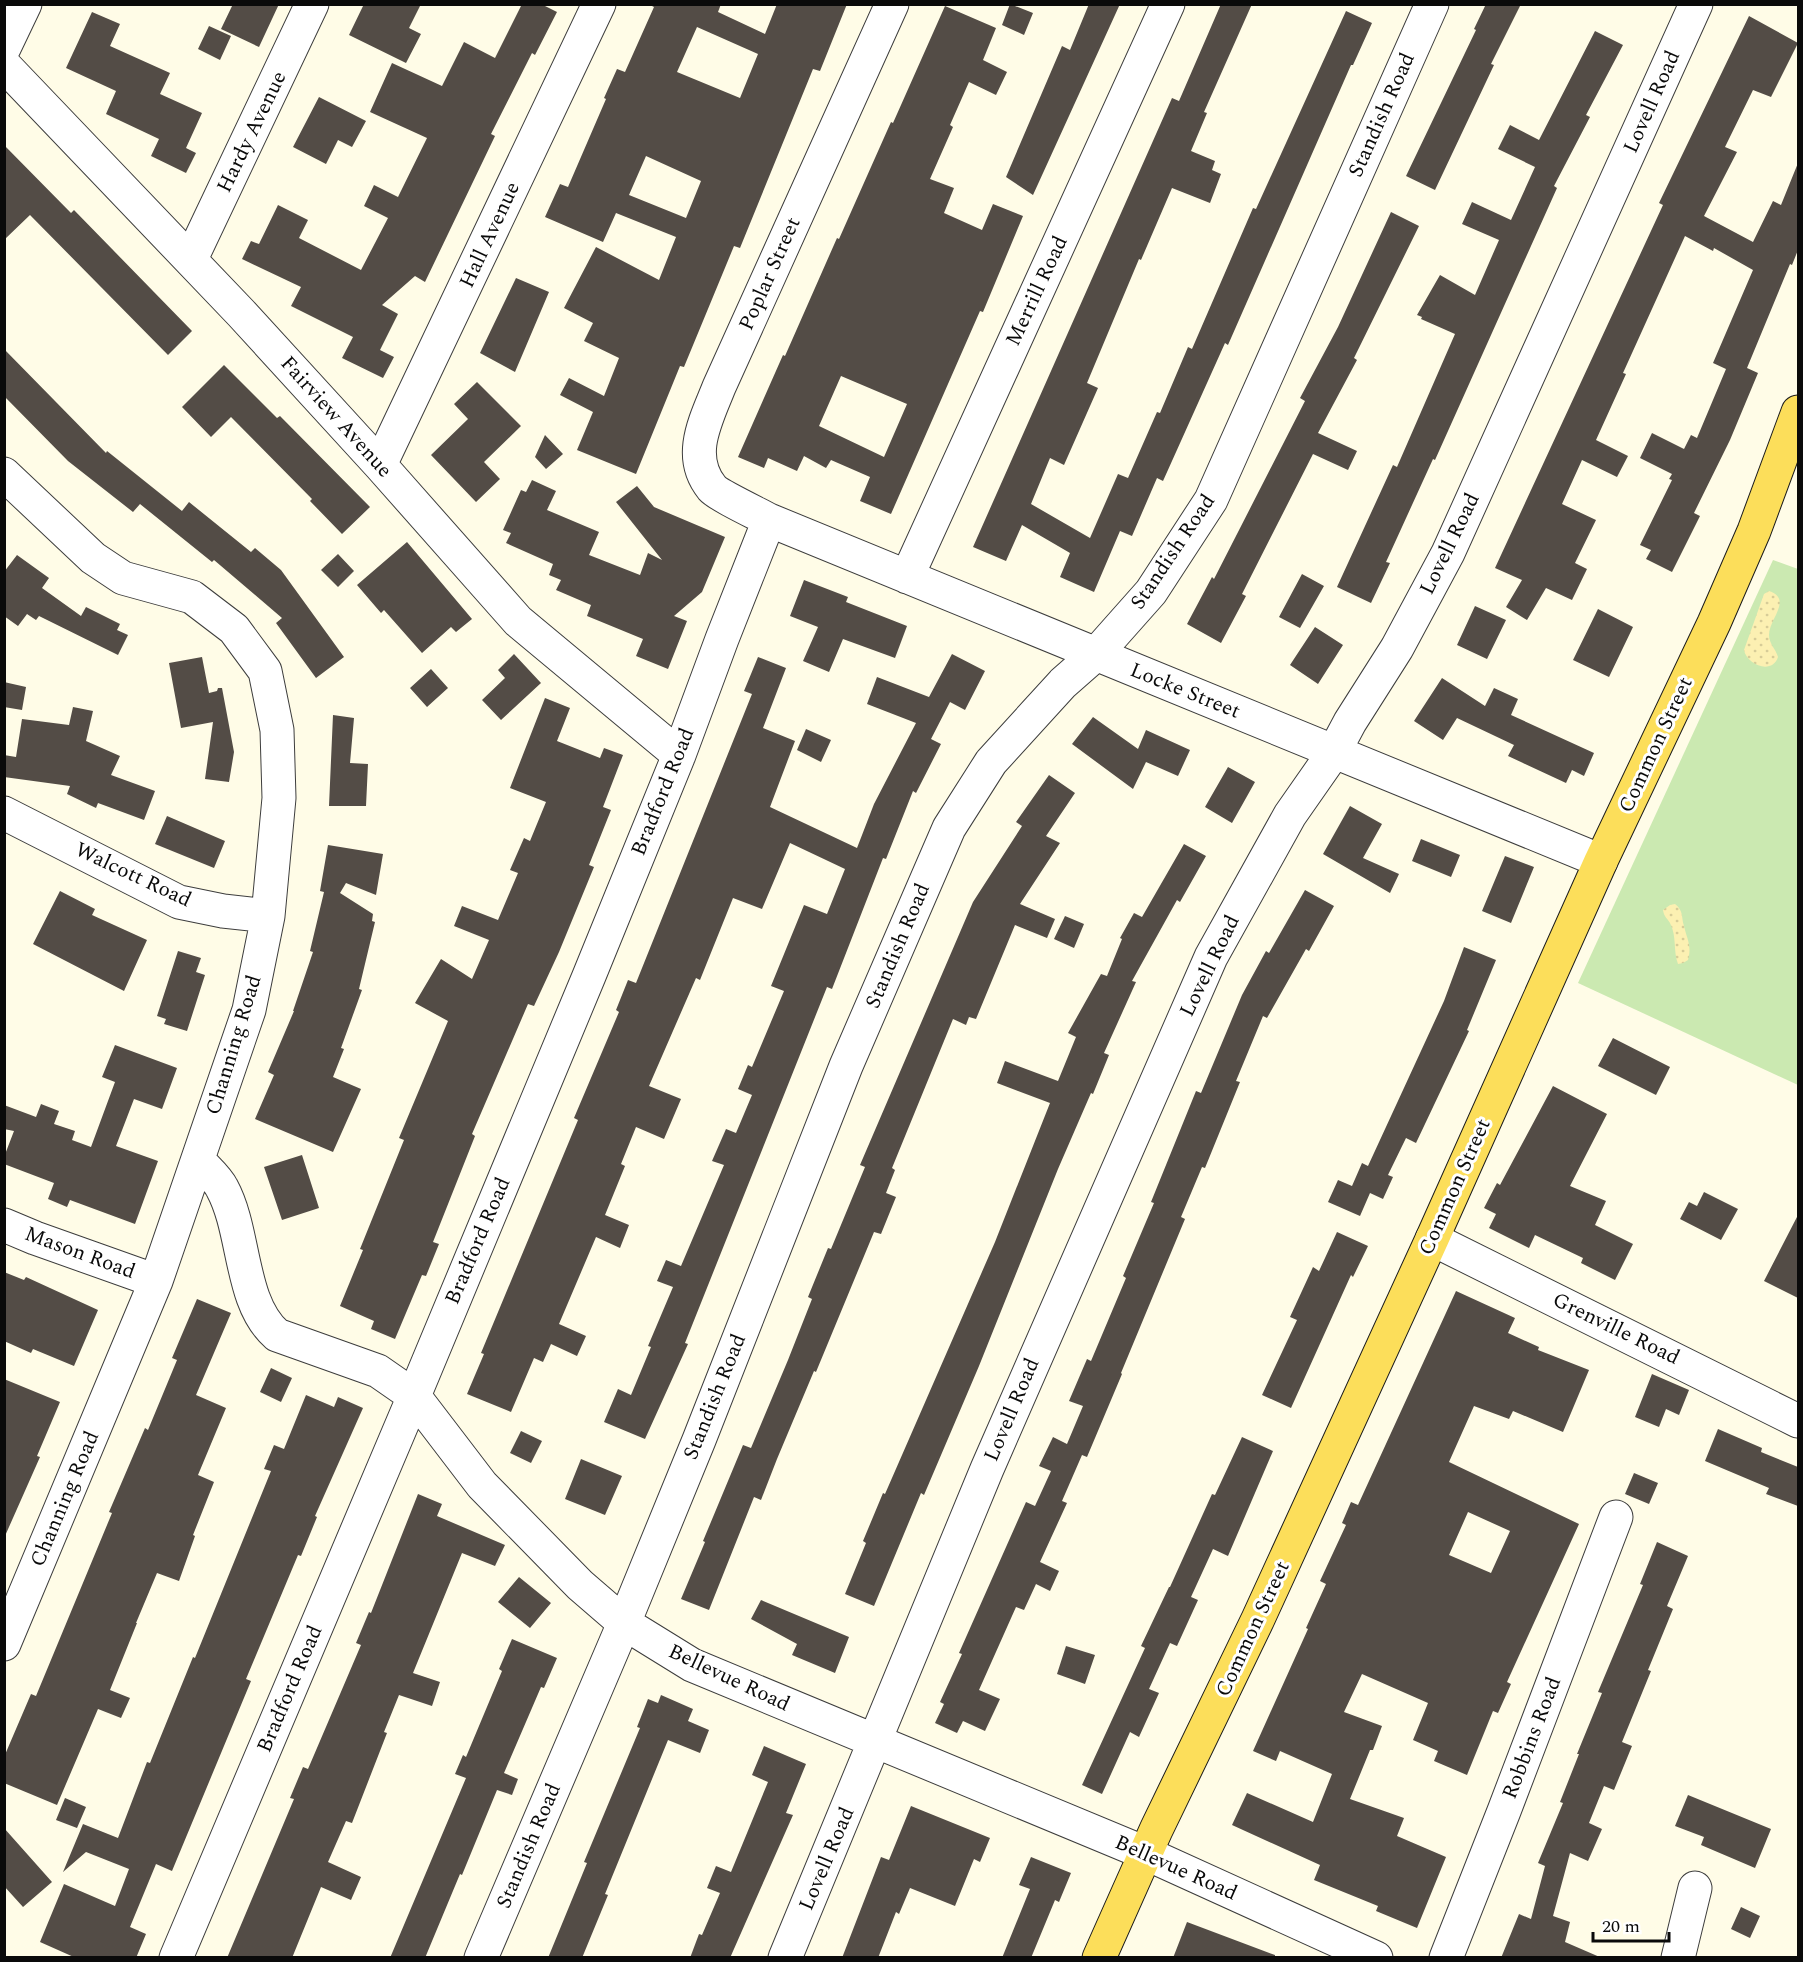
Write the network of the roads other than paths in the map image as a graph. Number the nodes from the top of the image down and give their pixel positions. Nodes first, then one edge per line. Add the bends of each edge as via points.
1 (26, 4) edge
2 (312, 4) edge
3 (599, 4) edge
4 (892, 4) edge
5 (1168, 4) edge
6 (1432, 4) edge
7 (1696, 4) edge
8 (4, 48) edge
9 (4, 65) edge
10 (191, 259) junction
11 (1798, 412) edge
12 (380, 465) junction
13 (4, 474) edge
14 (769, 520) junction
15 (907, 577) junction
16 (1095, 654) junction
17 (1334, 752) junction
18 (679, 755) junction
19 (4, 813) edge
20 (1601, 861) junction
21 (268, 916) junction
22 (198, 1160) junction
23 (4, 1225) edge
24 (1432, 1239) junction
25 (156, 1281) junction
26 (414, 1395) junction
27 (1798, 1421) edge
28 (1616, 1517) dead end
29 (624, 1623) junction
30 (4, 1644) edge
31 (875, 1742) junction
32 (1145, 1853) junction
33 (1695, 1888) dead end
34 (176, 1958) edge
35 (481, 1958) edge
36 (785, 1958) edge
37 (1099, 1958) edge
38 (1376, 1958) edge
39 (1446, 1958) edge
40 (1678, 1958) edge

1 - 8 street
2 - 10 street, Hardy Avenue
3 - 12 street, Hall Avenue
4 - 14 street, Poplar Street via 700,435 700,462 713,489
5 - 15 street, Merrill Road
6 - 16 street, Standish Road via 1211,500 1151,592
7 - 17 street, Lovell Road via 1448,553
9 - 10 street, Fairview Avenue
10 - 12 street, Fairview Avenue
11 - 20 main road, Common Street via 1734,578
12 - 18 street, Fairview Avenue via 518,621
13 - 21 street, Channing Road via 93,558 123,578 192,597 234,629 265,671 277,730 279,798
14 - 15 street, Locke Street
14 - 18 street, Bradford Road
15 - 16 street, Locke Street
16 - 17 street, Locke Street
16 - 29 street, Standish Road via 991,762 949,828 846,1066
17 - 20 street, Locke Street
17 - 31 street, Lovell Road via 1290,815 1211,957 987,1469
18 - 26 street, Bradford Road
19 - 21 street, Walcott Road via 179,902
20 - 24 main road, Common Street
21 - 22 street, Channing Road via 249,1010
22 - 25 street, Channing Road
22 - 26 street, Bellevue Road via 222,1187 234,1216 254,1298 265,1325 277,1335 378,1371
23 - 25 street, Mason Road
24 - 27 street, Grenville Road
24 - 32 main road, Common Street via 1249,1638
25 - 30 street, Channing Road
26 - 29 street, Bellevue Road via 482,1485 580,1585
26 - 34 street, Bradford Road
28 - 39 street, Robbins Road
29 - 31 street, Bellevue Road via 692,1665
29 - 35 street, Standish Road
31 - 32 street, Bellevue Road
31 - 36 street, Lovell Road
32 - 37 main road, Common Street
32 - 38 street, Bellevue Road
33 - 40 street

